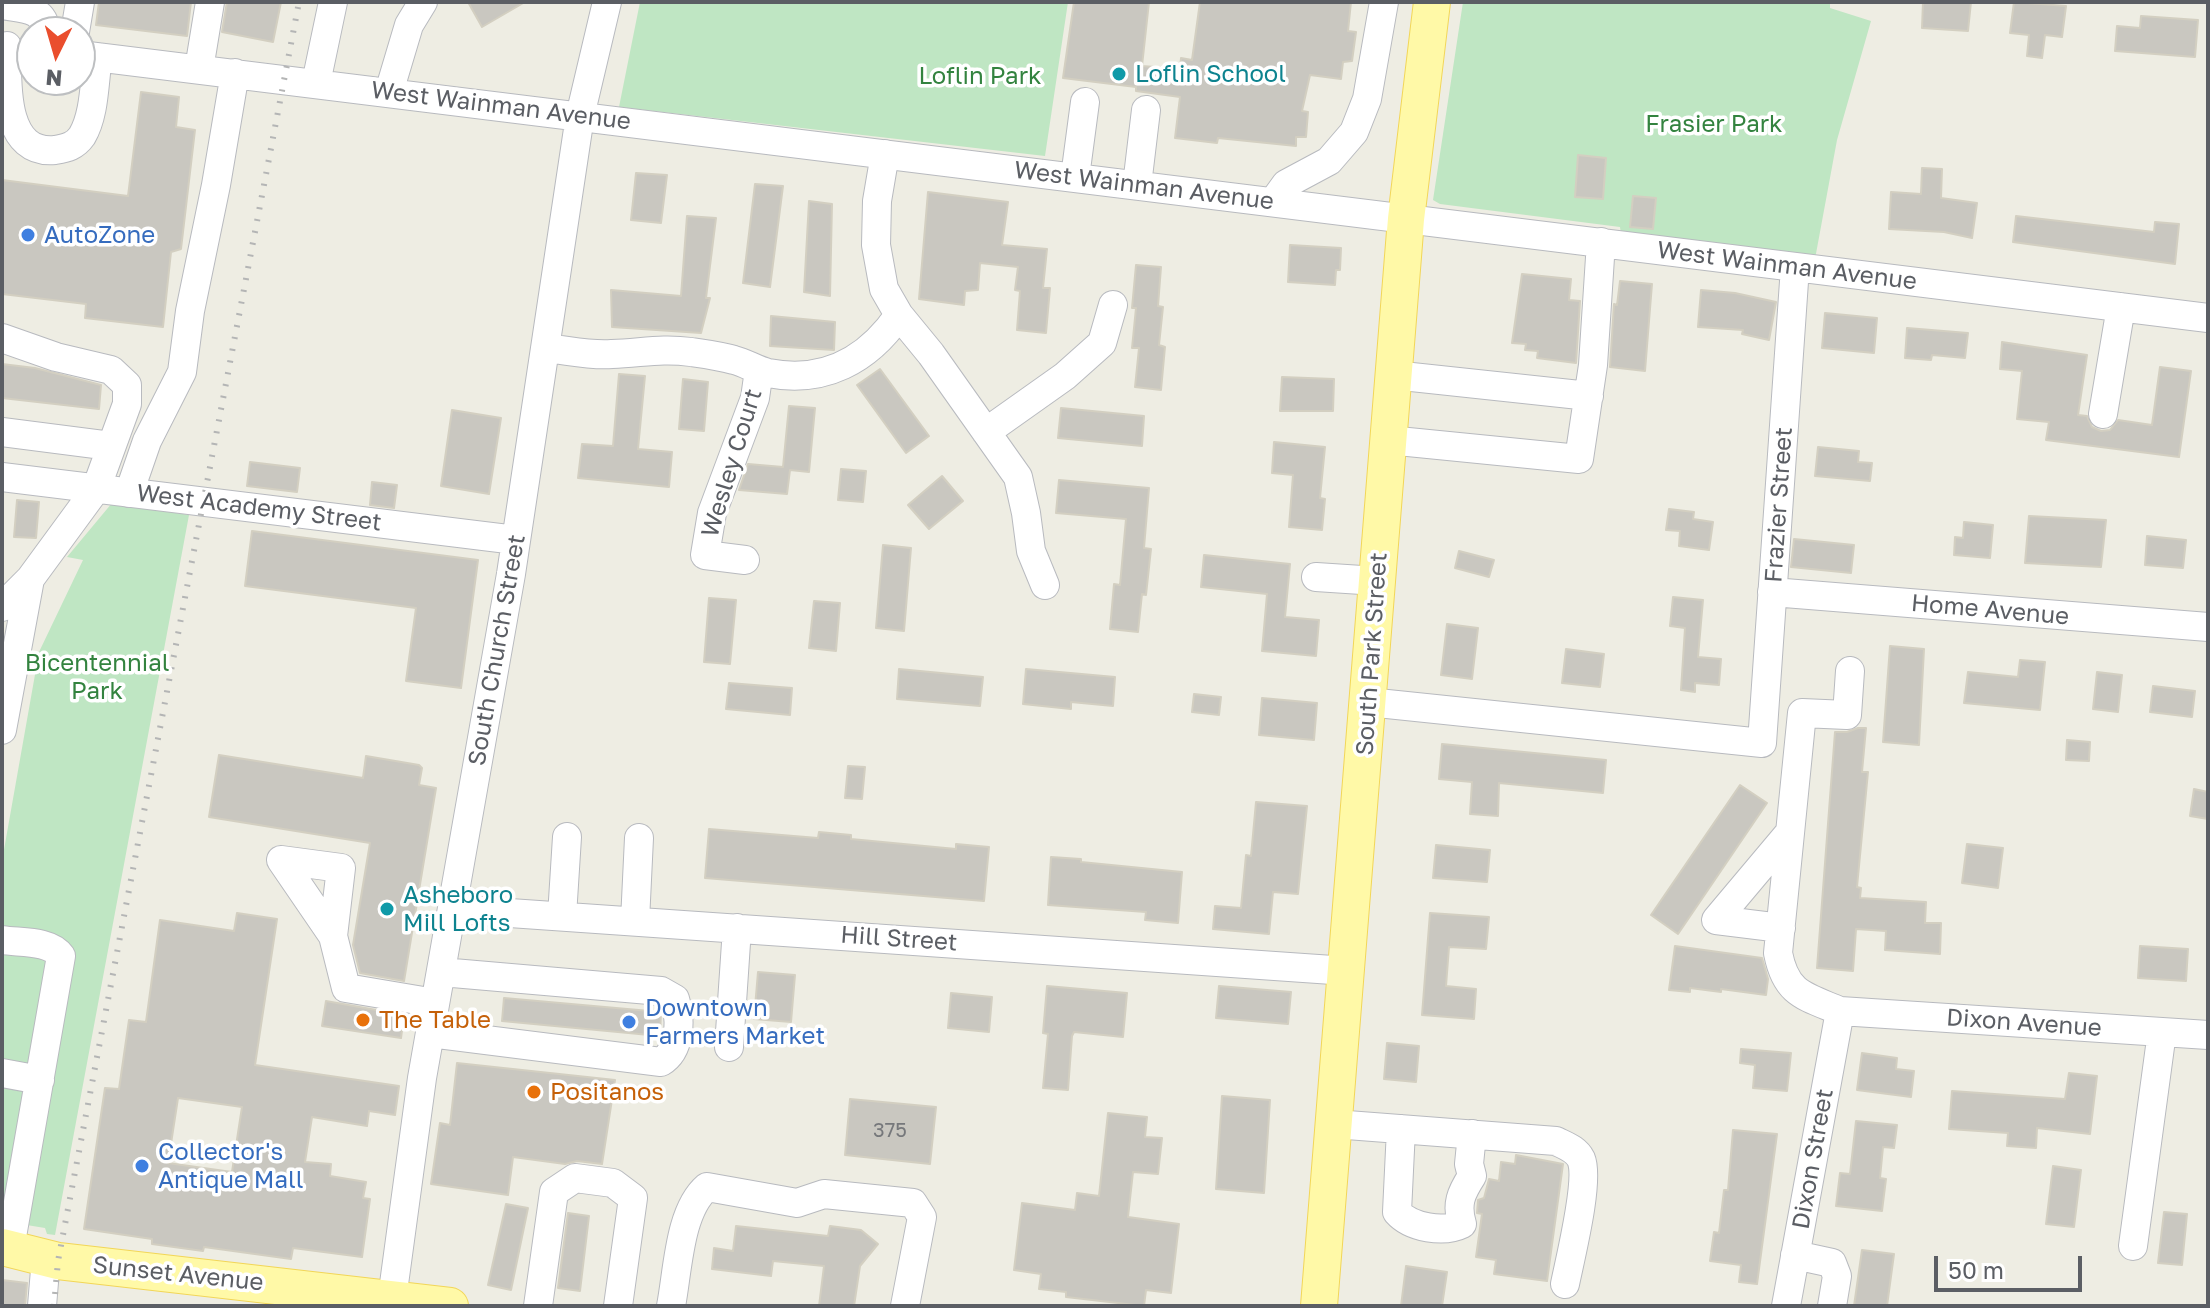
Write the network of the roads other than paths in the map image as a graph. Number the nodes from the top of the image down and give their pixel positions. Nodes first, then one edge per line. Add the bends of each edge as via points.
1 (210, 2) edge
2 (333, 2) edge
3 (423, 2) edge
4 (607, 2) edge
5 (1384, 2) edge
6 (1432, 2) edge
7 (2, 5) edge
8 (41, 16) edge
9 (14, 46) edge
10 (96, 57) edge
11 (199, 69) junction
12 (235, 73) junction
13 (316, 83) junction
14 (389, 92) junction
15 (88, 96) edge
16 (1085, 102) dead end
17 (1146, 110) dead end
18 (580, 116) junction
19 (885, 154) junction
20 (1075, 177) junction
21 (1137, 185) junction
22 (1273, 202) junction
23 (1406, 219) junction
24 (1601, 242) junction
25 (1795, 267) junction
26 (1113, 305) dead end
27 (2121, 307) junction
28 (899, 315) junction
29 (2208, 318) edge
30 (2, 338) edge
31 (545, 348) junction
32 (759, 370) junction
33 (1393, 375) junction
34 (1589, 396) junction
35 (2103, 414) dead end
36 (2, 432) edge
37 (986, 432) junction
38 (1388, 440) junction
39 (111, 446) junction
40 (2, 477) edge
41 (96, 489) junction
42 (129, 493) junction
43 (516, 540) junction
44 (745, 560) dead end
45 (1316, 577) dead end
46 (30, 579) junction
47 (1377, 581) junction
48 (1045, 585) dead end
49 (1772, 592) junction
50 (2, 607) edge
51 (2208, 627) edge
52 (1850, 671) dead end
53 (1368, 702) junction
54 (2, 730) edge
55 (1790, 832) junction
56 (567, 837) dead end
57 (639, 838) dead end
58 (452, 909) junction
59 (562, 916) junction
60 (635, 921) junction
61 (737, 928) junction
62 (1781, 928) junction
63 (333, 936) dead end
64 (2, 940) edge
65 (1347, 971) junction
66 (441, 972) junction
67 (435, 1003) junction
68 (1840, 1011) junction
69 (2162, 1032) junction
70 (430, 1033) junction
71 (2208, 1035) edge
72 (729, 1047) dead end
73 (2, 1073) edge
74 (40, 1080) junction
75 (1334, 1124) junction
76 (1401, 1129) junction
77 (1472, 1134) junction
78 (2133, 1246) dead end
79 (6, 1248) edge
80 (1795, 1255) junction
81 (46, 1258) junction
82 (1565, 1284) dead end
83 (392, 1302) edge
84 (42, 1306) edge
85 (450, 1306) edge
86 (538, 1306) edge
87 (618, 1306) edge
88 (671, 1306) edge
89 (905, 1306) edge
90 (1319, 1306) edge
91 (1786, 1306) edge
92 (1832, 1306) edge

1 - 11 street
2 - 13 street
3 - 14 street via 409,25
4 - 18 street, South Church Street
5 - 22 street via 1367,99 1354,132 1329,161 1286,184
6 - 23 main road, South Park Street
7 - 8 street
9 - 15 street via 8,102 21,137 44,150 73,146 88,124
10 - 11 street, West Wainman Avenue
11 - 12 street, West Wainman Avenue
12 - 13 street, West Wainman Avenue
12 - 42 street via 182,372 147,441
13 - 14 street, West Wainman Avenue
14 - 18 street, West Wainman Avenue
16 - 20 street
17 - 21 street
18 - 19 street, West Wainman Avenue
18 - 31 street, South Church Street
19 - 20 street, West Wainman Avenue
19 - 28 street via 876,245 884,289
20 - 21 street, West Wainman Avenue
21 - 22 street, West Wainman Avenue
22 - 23 street, West Wainman Avenue
23 - 24 street, West Wainman Avenue
23 - 33 main road, South Park Street
24 - 25 street, West Wainman Avenue
24 - 34 street
25 - 27 street, West Wainman Avenue
25 - 49 street, Frazier Street
26 - 37 street via 1102,343
27 - 29 street, West Wainman Avenue
27 - 35 street
28 - 32 street via 887,333 835,370 803,375
28 - 37 street
30 - 39 street via 111,370 127,385 127,404
31 - 32 street via 610,355 651,349 692,352
31 - 43 street, South Church Street
32 - 44 street, Wesley Court via 755,398 712,513 705,555
33 - 34 street
33 - 38 main road, South Park Street
34 - 38 street via 1579,459
36 - 39 street
37 - 48 street via 1018,477 1031,551
38 - 47 main road, South Park Street
39 - 41 street
40 - 41 street, West Academy Street
41 - 42 street, West Academy Street
41 - 46 street
42 - 43 street, West Academy Street
43 - 58 street, South Church Street
45 - 47 street
46 - 50 street
46 - 54 street
47 - 53 main road, South Park Street
49 - 51 street, Home Avenue
49 - 53 street, Frazier Street via 1762,743
52 - 55 street, Dixon Avenue via 1847,715 1802,713
53 - 65 main road, South Park Street
55 - 62 street, Dixon Avenue
55 - 62 street via 1716,920
56 - 59 street
57 - 60 street
58 - 59 street, Hill Street
58 - 66 street, South Church Street
59 - 60 street, Hill Street
60 - 61 street, Hill Street
61 - 65 street, Hill Street
61 - 72 street
62 - 68 street, Dixon Avenue via 1778,953 1789,985
63 - 67 street via 346,988
64 - 74 street via 45,946 61,956
65 - 75 main road, South Park Street
66 - 67 street, South Church Street
66 - 70 street via 661,991 675,999 678,1030 674,1048 661,1062
67 - 70 street, South Church Street
68 - 69 street, Dixon Avenue
68 - 80 street, Dixon Street
69 - 71 street, Dixon Avenue
69 - 78 street
70 - 83 street, South Church Street
73 - 74 street
74 - 79 street
75 - 76 street
75 - 90 main road, South Park Street
76 - 77 street
76 - 77 street via 1397,1212 1439,1229 1454,1228 1470,1202
77 - 82 street via 1556,1141 1577,1153 1584,1181
79 - 81 main road, Sunset Avenue
80 - 91 street, Dixon Street
80 - 92 street via 1832,1263 1837,1276
81 - 83 main road, Sunset Avenue
81 - 84 street
83 - 85 main road, Sunset Avenue
86 - 87 street via 554,1192 575,1178 613,1183 633,1198
88 - 89 street via 689,1210 707,1187 797,1203 824,1194 913,1203 922,1217

